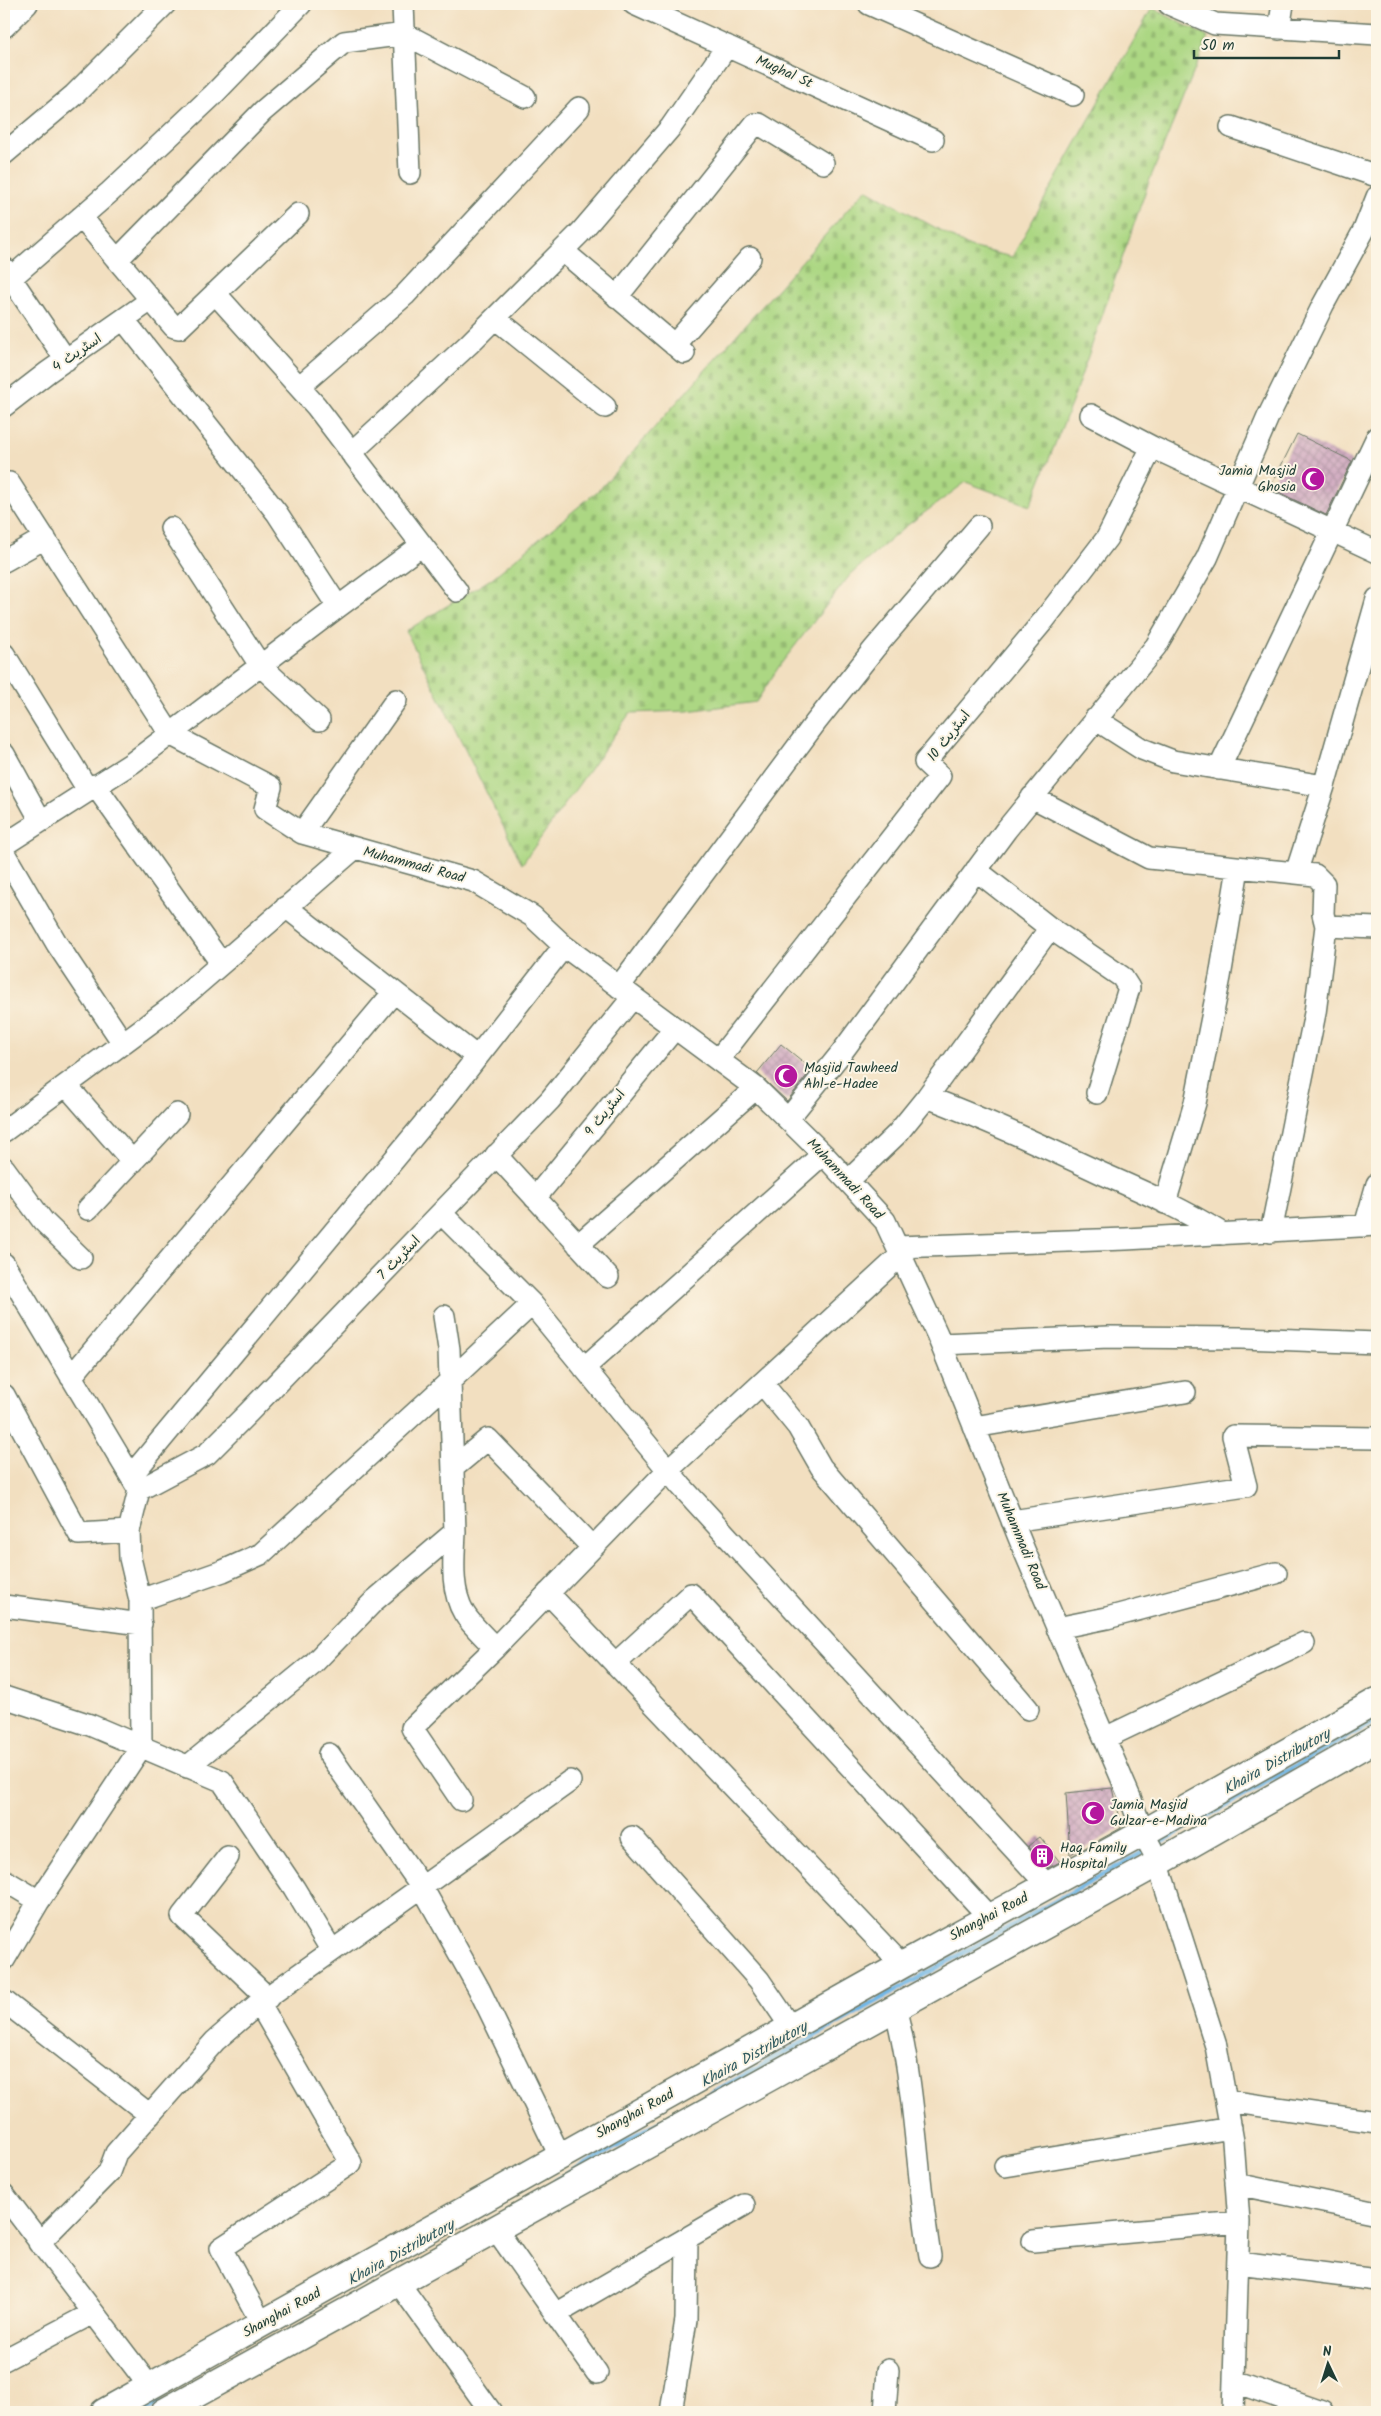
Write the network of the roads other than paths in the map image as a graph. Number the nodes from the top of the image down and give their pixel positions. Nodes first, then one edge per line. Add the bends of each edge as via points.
1 (28, 4) edge
2 (165, 4) edge
3 (301, 4) edge
4 (403, 4) edge
5 (634, 4) edge
6 (869, 4) edge
7 (1171, 4) edge
8 (1282, 4) edge
9 (4, 26) edge
10 (1279, 29) junction
11 (404, 34) junction
12 (1377, 34) edge
13 (727, 46) junction
14 (1073, 95) dead end
15 (525, 97) dead end
16 (579, 108) dead end
17 (1231, 127) dead end
18 (933, 140) dead end
19 (4, 154) edge
20 (823, 163) dead end
21 (410, 173) dead end
22 (1377, 176) edge
23 (1377, 198) edge
24 (298, 214) dead end
25 (81, 217) junction
26 (562, 251) junction
27 (750, 258) dead end
28 (117, 260) junction
29 (7, 273) edge
30 (214, 293) junction
31 (617, 297) junction
32 (151, 300) junction
33 (495, 318) junction
34 (124, 320) junction
35 (66, 360) junction
36 (299, 387) junction
37 (4, 406) edge
38 (605, 407) dead end
39 (1091, 415) dead end
40 (1377, 437) edge
41 (1152, 447) junction
42 (351, 453) junction
43 (4, 483) edge
44 (1239, 487) junction
45 (979, 526) dead end
46 (171, 528) dead end
47 (1333, 531) junction
48 (45, 538) junction
49 (422, 545) junction
50 (1377, 552) edge
51 (4, 561) edge
52 (457, 590) dead end
53 (1377, 598) edge
54 (338, 607) junction
55 (6, 661) edge
56 (260, 666) junction
57 (396, 700) dead end
58 (1095, 719) junction
59 (318, 720) dead end
60 (170, 734) junction
61 (4, 754) edge
62 (1219, 769) junction
63 (1324, 786) junction
64 (92, 788) junction
65 (1032, 797) junction
66 (41, 821) junction
67 (302, 833) junction
68 (4, 845) edge
69 (354, 849) junction
70 (4, 853) edge
71 (1238, 868) junction
72 (976, 870) junction
73 (1296, 874) junction
74 (286, 907) junction
75 (1326, 926) junction
76 (1050, 928) junction
77 (1377, 928) edge
78 (564, 946) junction
79 (222, 963) junction
80 (394, 992) junction
81 (626, 992) junction
82 (675, 1028) junction
83 (123, 1043) junction
84 (477, 1057) junction
85 (718, 1060) junction
86 (66, 1085) junction
87 (756, 1088) junction
88 (1097, 1092) dead end
89 (927, 1097) junction
90 (177, 1114) dead end
91 (788, 1119) junction
92 (4, 1131) edge
93 (823, 1154) junction
94 (496, 1155) junction
95 (133, 1162) junction
96 (4, 1168) edge
97 (848, 1181) junction
98 (1377, 1184) edge
99 (535, 1198) junction
100 (1165, 1203) junction
101 (88, 1209) dead end
102 (442, 1214) junction
103 (1371, 1225) edge
104 (1271, 1232) junction
105 (1223, 1234) junction
106 (578, 1245) junction
107 (899, 1251) junction
108 (81, 1258) dead end
109 (4, 1264) edge
110 (608, 1277) dead end
111 (532, 1304) junction
112 (444, 1316) dead end
113 (1377, 1343) edge
114 (941, 1344) junction
115 (584, 1368) junction
116 (71, 1377) junction
117 (450, 1381) junction
118 (762, 1383) junction
119 (1185, 1392) dead end
120 (4, 1395) edge
121 (974, 1427) junction
122 (1377, 1438) edge
123 (453, 1468) junction
124 (668, 1470) junction
125 (135, 1483) junction
126 (1012, 1521) junction
127 (129, 1531) junction
128 (455, 1532) junction
129 (592, 1547) junction
130 (1276, 1573) dead end
131 (548, 1593) junction
132 (140, 1600) junction
133 (4, 1606) edge
134 (141, 1624) junction
135 (1057, 1628) junction
136 (1304, 1643) dead end
137 (494, 1648) junction
138 (615, 1664) junction
139 (4, 1697) edge
140 (1377, 1701) edge
141 (1028, 1709) dead end
142 (1105, 1738) junction
143 (1377, 1738) edge
144 (141, 1747) junction
145 (329, 1754) dead end
146 (188, 1767) junction
147 (570, 1781) dead end
148 (461, 1800) dead end
149 (632, 1837) dead end
150 (1151, 1848) junction
151 (228, 1857) dead end
152 (4, 1880) edge
153 (1048, 1886) junction
154 (422, 1887) junction
155 (39, 1901) junction
156 (989, 1917) junction
157 (332, 1951) junction
158 (4, 1960) edge
159 (902, 1965) junction
160 (264, 2000) junction
161 (4, 2001) edge
162 (895, 2006) junction
163 (791, 2027) junction
164 (1226, 2101) junction
165 (150, 2114) junction
166 (1377, 2122) edge
167 (1231, 2128) junction
168 (560, 2156) junction
169 (1005, 2166) dead end
170 (1236, 2184) junction
171 (4, 2195) edge
172 (744, 2205) dead end
173 (1377, 2213) edge
174 (1239, 2222) junction
175 (495, 2228) junction
176 (687, 2238) junction
177 (1033, 2241) dead end
178 (39, 2243) junction
179 (930, 2256) dead end
180 (1238, 2263) junction
181 (1377, 2280) edge
182 (398, 2282) junction
183 (93, 2313) junction
184 (556, 2314) junction
185 (262, 2324) junction
186 (4, 2360) edge
187 (888, 2370) dead end
188 (597, 2373) dead end
189 (1235, 2382) junction
190 (150, 2387) junction
191 (104, 2412) edge
192 (164, 2412) edge
193 (491, 2412) edge
194 (671, 2412) edge
195 (885, 2412) edge
196 (1233, 2412) edge
197 (1322, 2412) edge

1 - 9 street
2 - 19 street via 74,95
3 - 25 street via 212,96
4 - 11 street
5 - 13 street, Mughal St
6 - 14 street
7 - 10 street via 1216,24
8 - 10 street
10 - 12 street
11 - 15 street
11 - 21 street
11 - 28 street via 344,42 263,111
13 - 18 street, Mughal St
13 - 26 street via 671,127
16 - 36 street via 405,294
17 - 22 street
20 - 31 street via 755,124
23 - 44 street via 1364,230 1268,417
24 - 30 street
25 - 28 street
25 - 29 street
26 - 31 street
26 - 33 street
27 - 31 street via 679,349
28 - 32 street
29 - 35 street
30 - 32 street via 179,328 174,327
30 - 36 street
32 - 34 street, اسٹریٹ 4
33 - 38 street
33 - 42 street
34 - 35 street, اسٹریٹ 4
34 - 54 street via 276,514
35 - 37 street, اسٹریٹ 4
36 - 42 street
39 - 41 street
40 - 47 street
41 - 44 street
41 - 85 street, اسٹریٹ 10 via 1107,538 1044,620 925,762 940,776
42 - 49 street
43 - 48 street via 10,483
44 - 47 street
44 - 58 street via 1207,558 1156,646
45 - 81 street, اسٹریٹ 7 via 816,722
46 - 56 street
47 - 50 street
47 - 62 street
48 - 51 street
48 - 60 street
49 - 52 street
49 - 54 street
53 - 63 street
54 - 56 street
55 - 64 street
56 - 59 street
56 - 60 street
57 - 67 street
58 - 62 street via 1142,749 1173,761
58 - 65 street
60 - 64 street
60 - 67 street, Muhammadi Road via 271,787 265,809
61 - 66 street
62 - 63 street
63 - 73 street
64 - 66 street
64 - 79 street
65 - 71 street via 1150,858
65 - 72 street
66 - 68 street
67 - 69 street, Muhammadi Road
69 - 74 street
69 - 78 street, Muhammadi Road via 473,881 532,916
70 - 83 street via 57,944
71 - 73 street
71 - 100 street via 1195,1103
72 - 76 street
72 - 91 street via 842,1052
73 - 75 street via 1315,875 1324,884
74 - 79 street
74 - 80 street
75 - 77 street
75 - 104 street via 1315,1013
76 - 88 street via 1122,977 1128,988
76 - 89 street
78 - 81 street, Muhammadi Road
78 - 84 street
79 - 83 street
80 - 84 street
80 - 116 street
81 - 82 street, Muhammadi Road
81 - 94 street, اسٹریٹ 7 via 550,1100
82 - 85 street, Muhammadi Road
82 - 99 street, اسٹریٹ 9
83 - 86 street
84 - 125 street
85 - 87 street, Muhammadi Road
86 - 92 street
86 - 95 street
87 - 91 street, Muhammadi Road
87 - 106 street
89 - 97 street via 897,1134
89 - 100 street via 987,1120
90 - 95 street
91 - 93 street, Muhammadi Road
93 - 97 street, Muhammadi Road
93 - 115 street
94 - 99 street
94 - 102 street, اسٹریٹ 7
95 - 101 street
96 - 108 street via 43,1221
97 - 107 street, Muhammadi Road via 885,1221
98 - 103 street
99 - 106 street
100 - 105 street
102 - 111 street
102 - 125 street, اسٹریٹ 7 via 207,1454
103 - 104 street
104 - 105 street
105 - 107 street
106 - 110 street
107 - 114 street, Muhammadi Road
107 - 118 street
109 - 116 street
111 - 115 street
111 - 117 street
112 - 117 street
113 - 114 street via 1109,1337
114 - 121 street, Muhammadi Road
115 - 124 street
116 - 125 street
117 - 123 street
117 - 132 street via 260,1554 223,1571
118 - 124 street
118 - 141 street via 798,1427 821,1467
119 - 121 street
120 - 127 street via 78,1534
121 - 126 street, Muhammadi Road
122 - 126 street via 1233,1436 1246,1486
123 - 128 street
123 - 129 street via 488,1439
124 - 129 street
124 - 153 street
125 - 127 street
126 - 135 street, Muhammadi Road
127 - 132 street via 130,1558
128 - 137 street via 453,1568 457,1596 464,1613
128 - 146 street via 375,1600 312,1665
129 - 131 street
130 - 135 street
131 - 137 street
131 - 138 street
132 - 134 street
133 - 134 street
134 - 144 street
135 - 142 street, Muhammadi Road
136 - 142 street
137 - 148 street via 412,1728
138 - 156 street via 691,1594
138 - 159 street
139 - 144 street
140 - 150 main road, Shanghai Road
142 - 150 street, Muhammadi Road
143 - 150 main road, Shanghai Road
144 - 146 street
144 - 155 street
145 - 154 street
146 - 157 street via 222,1781
147 - 154 street
149 - 163 street via 759,1980
150 - 153 main road, Shanghai Road
150 - 162 main road, Shanghai Road
150 - 164 street, Muhammadi Road via 1216,2046
151 - 160 street via 182,1916
152 - 155 street
153 - 156 main road, Shanghai Road
154 - 157 street
154 - 168 street via 479,1989
155 - 158 street
156 - 159 main road, Shanghai Road
157 - 160 street
159 - 163 main road, Shanghai Road
160 - 165 street via 215,2040
160 - 185 street via 351,2163 221,2248
161 - 165 street
162 - 175 main road, Shanghai Road
162 - 179 street via 910,2076
163 - 168 main road, Shanghai Road
164 - 166 street
164 - 167 street, Muhammadi Road
165 - 178 street via 116,2153 109,2172
167 - 169 street
167 - 170 street, Muhammadi Road
168 - 185 main road, Shanghai Road
170 - 173 street
170 - 174 street, Muhammadi Road
171 - 178 street
172 - 176 street
174 - 177 street
174 - 180 street, Muhammadi Road
175 - 182 main road, Shanghai Road
175 - 184 street
176 - 184 street
176 - 194 street via 686,2320
178 - 183 street
180 - 181 street
180 - 189 street, Muhammadi Road
182 - 192 main road, Shanghai Road
182 - 193 street
183 - 186 street
183 - 190 street
184 - 188 street
185 - 190 main road, Shanghai Road
187 - 195 street
189 - 196 street, Muhammadi Road
189 - 197 street
190 - 191 main road, Shanghai Road

